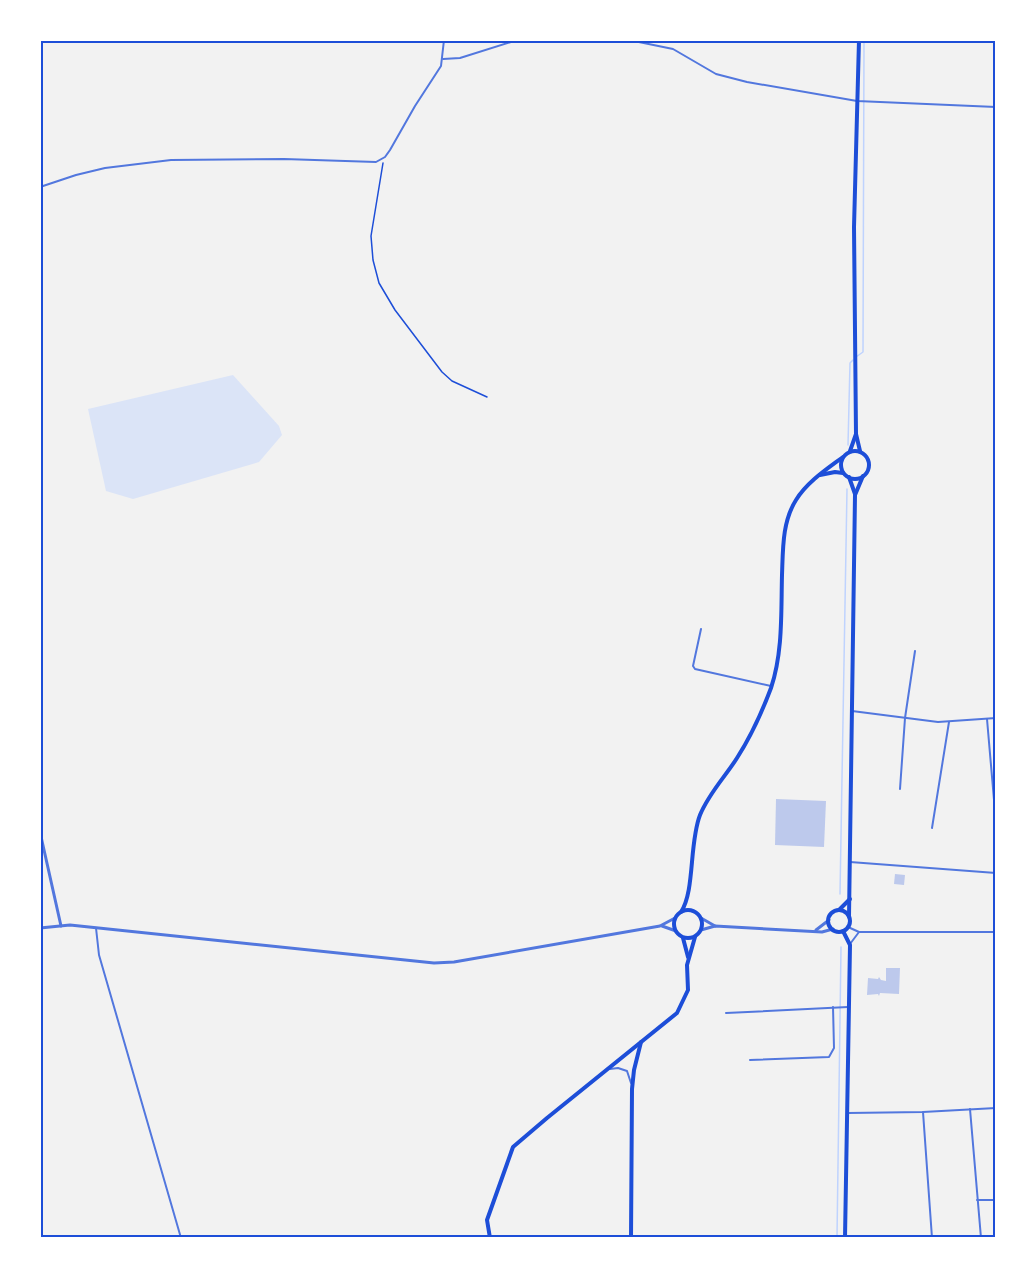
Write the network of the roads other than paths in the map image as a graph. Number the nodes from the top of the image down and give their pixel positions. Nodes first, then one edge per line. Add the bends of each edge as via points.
1 (444, 40) edge
2 (517, 40) edge
3 (629, 40) edge
4 (859, 40) edge
5 (443, 59) junction
6 (858, 101) junction
7 (996, 107) edge
8 (40, 187) edge
9 (856, 434) junction
10 (850, 451) junction
11 (860, 451) junction
12 (843, 457) junction
13 (843, 473) junction
14 (819, 476) junction
15 (863, 476) junction
16 (849, 477) junction
17 (855, 495) junction
18 (701, 630) dead end
19 (915, 651) dead end
20 (771, 686) junction
21 (851, 711) junction
22 (905, 718) junction
23 (996, 718) edge
24 (987, 719) junction
25 (949, 722) junction
26 (900, 789) dead end
27 (996, 823) edge
28 (932, 828) dead end
29 (40, 832) edge
30 (850, 862) junction
31 (996, 873) edge
32 (688, 897) junction
33 (850, 898) junction
34 (839, 910) junction
35 (681, 912) junction
36 (694, 912) junction
37 (849, 917) junction
38 (675, 918) junction
39 (701, 918) junction
40 (829, 920) junction
41 (61, 926) junction
42 (660, 926) junction
43 (715, 926) junction
44 (848, 927) junction
45 (40, 928) edge
46 (96, 928) junction
47 (833, 929) junction
48 (701, 930) junction
49 (676, 931) junction
50 (815, 931) junction
51 (843, 931) junction
52 (859, 932) junction
53 (996, 932) edge
54 (683, 937) junction
55 (695, 937) junction
56 (850, 945) junction
57 (688, 958) junction
58 (832, 1007) junction
59 (845, 1007) junction
60 (726, 1012) dead end
61 (642, 1041) junction
62 (750, 1060) dead end
63 (606, 1069) junction
64 (632, 1089) junction
65 (996, 1108) edge
66 (970, 1109) junction
67 (923, 1112) junction
68 (846, 1113) junction
69 (977, 1200) junction
70 (996, 1200) edge
71 (181, 1238) edge
72 (490, 1238) edge
73 (631, 1238) edge
74 (845, 1238) edge
75 (932, 1238) edge
76 (981, 1238) edge

1 - 5 street
2 - 5 street via 460,58
3 - 6 street via 673,50 724,77
4 - 6 main road
5 - 8 street via 390,150 383,159 371,163 171,160 105,168
6 - 7 street
6 - 9 main road via 854,227
9 - 10 main road
9 - 11 main road
10 - 11 main road
10 - 12 main road
11 - 15 main road via 868,461
12 - 13 main road
12 - 14 main road
13 - 14 main road
13 - 16 main road
14 - 20 main road via 796,500 788,518 783,543 779,645
15 - 16 main road
15 - 17 main road
16 - 17 main road
17 - 21 main road
18 - 20 street via 693,659 695,669
19 - 22 street
20 - 32 main road via 753,730 700,815 693,840
21 - 22 street
21 - 30 main road
22 - 25 street
22 - 26 street
23 - 24 street
24 - 25 street
24 - 27 street
25 - 28 street
29 - 41 street
30 - 31 street
30 - 33 main road
32 - 35 main road
32 - 36 main road
33 - 34 main road
33 - 37 main road
34 - 37 main road
34 - 40 main road
35 - 36 main road
35 - 38 main road
36 - 39 main road
37 - 44 main road
38 - 42 street
38 - 49 main road
39 - 43 street
39 - 48 main road
40 - 47 main road
40 - 50 street
41 - 45 street
41 - 46 street
42 - 46 street via 434,963
42 - 49 street
43 - 48 street
43 - 50 street
44 - 51 main road
44 - 52 street
46 - 71 street via 102,966
47 - 50 street
47 - 51 main road
48 - 55 main road
49 - 54 main road
51 - 56 main road
52 - 53 street
52 - 56 street
54 - 55 main road
54 - 57 main road
55 - 57 main road
56 - 59 main road
57 - 61 main road via 688,990 683,1003 677,1013
58 - 59 street
58 - 60 street
58 - 62 street via 834,1048 830,1057
59 - 68 main road
61 - 63 main road
61 - 64 main road
63 - 64 street via 627,1071
63 - 72 main road via 513,1147 487,1220
64 - 73 main road
65 - 66 street
66 - 67 street
66 - 69 street
67 - 68 street
67 - 75 street
68 - 74 main road
69 - 70 street
69 - 76 street

